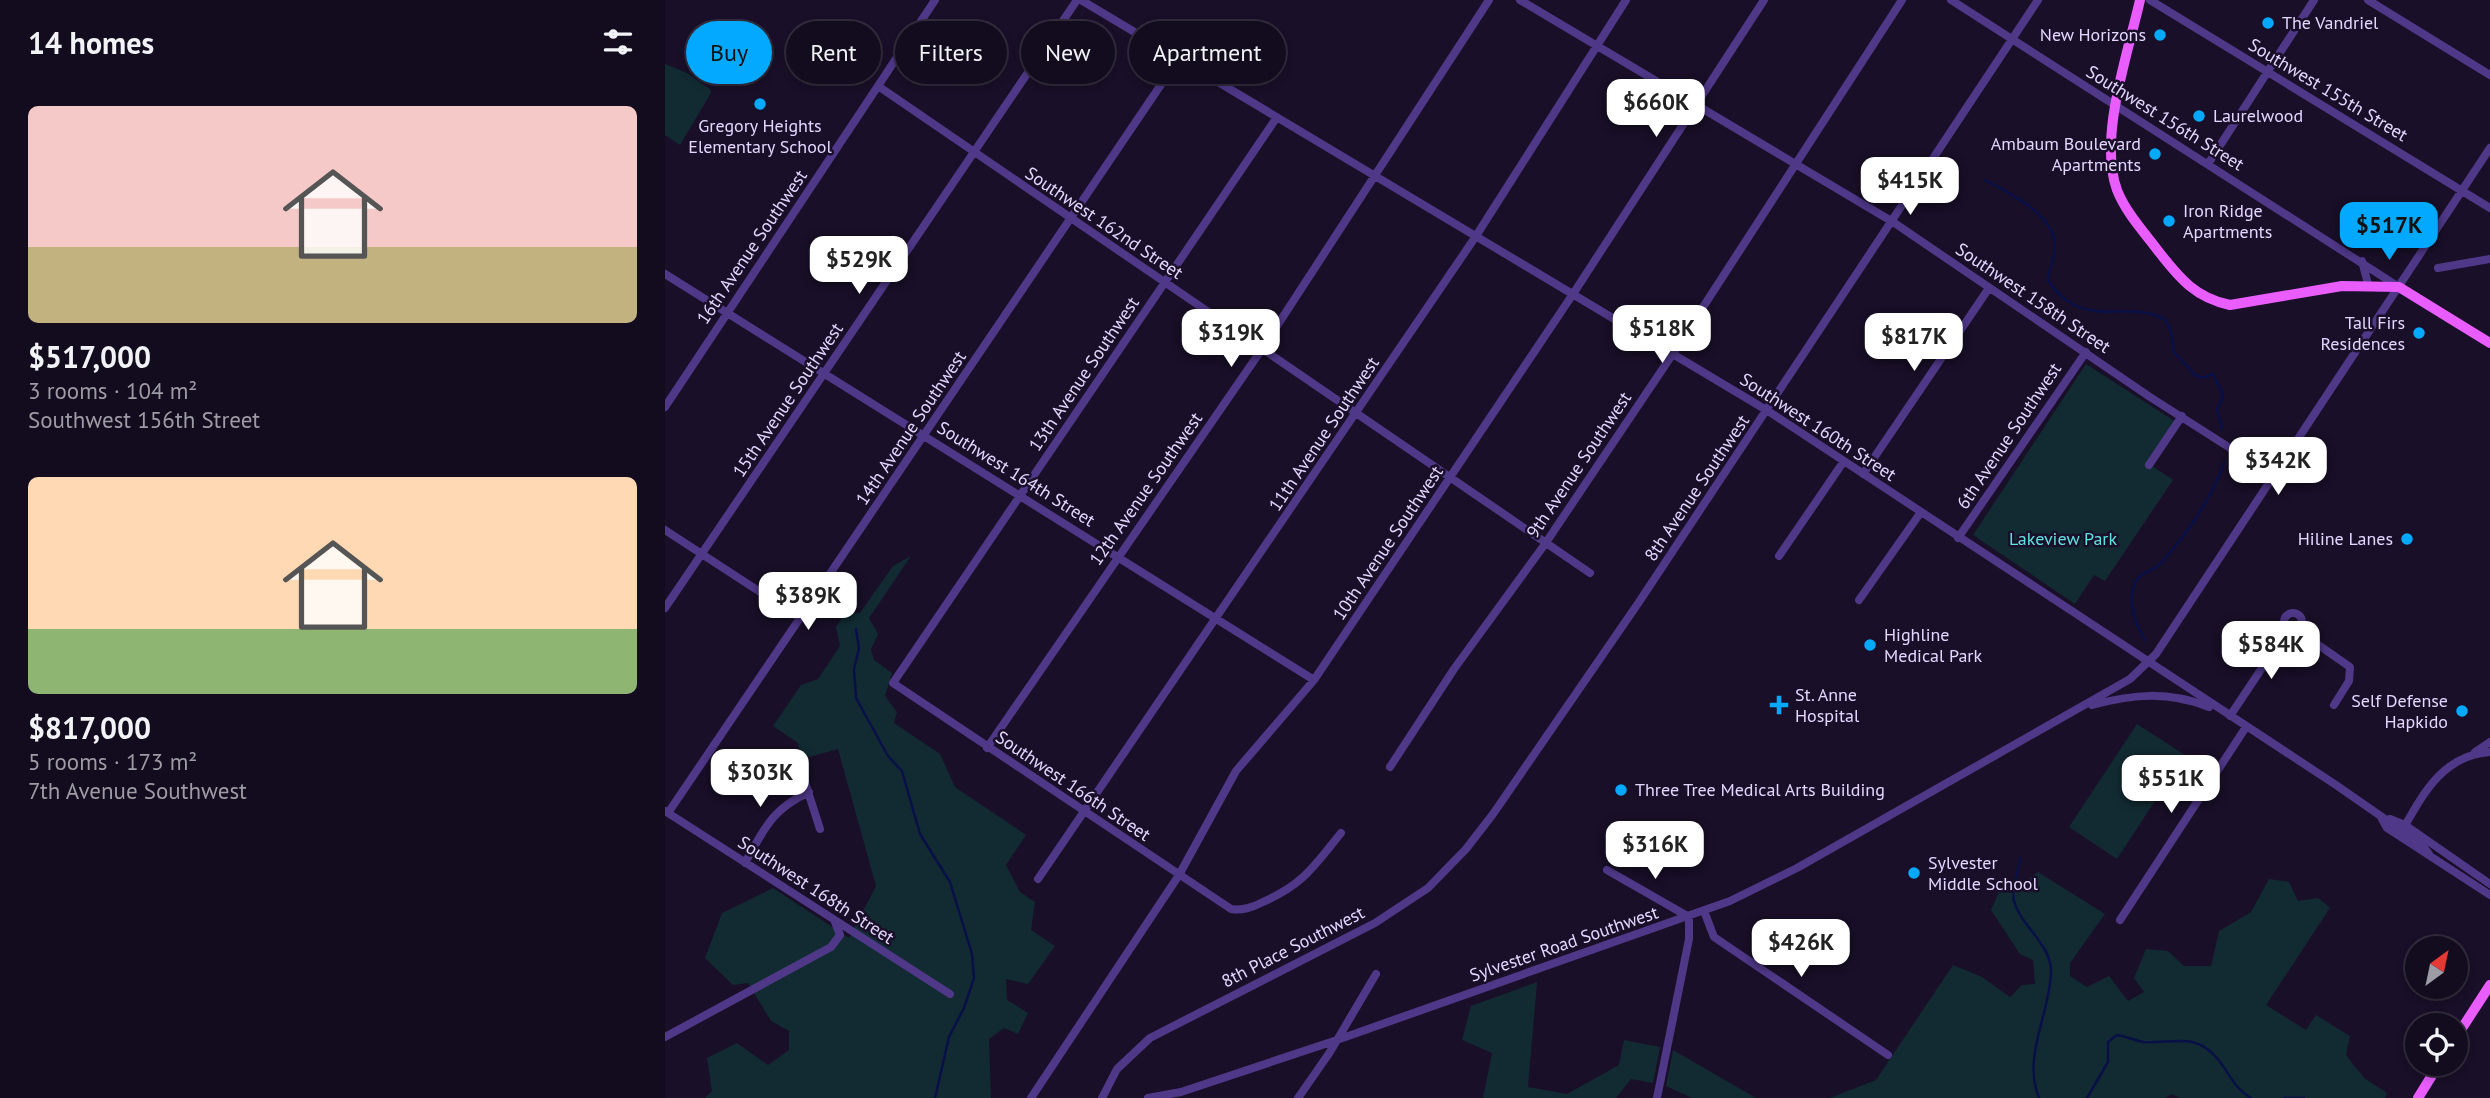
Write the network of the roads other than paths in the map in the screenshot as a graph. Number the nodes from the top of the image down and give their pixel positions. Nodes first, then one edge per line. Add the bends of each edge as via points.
1 (935, 0) edge
2 (1079, 0) edge
3 (1489, 0) edge
4 (1520, 0) edge
5 (1626, 0) edge
6 (1764, 0) edge
7 (1902, 0) edge
8 (1951, 0) edge
9 (2038, 0) edge
10 (2140, 0) edge
11 (2150, 0) edge
12 (2314, 0) edge
13 (2368, 0) edge
14 (1129, 29) edge
15 (2013, 39) junction
16 (1597, 46) junction
17 (2268, 72) junction
18 (2490, 75) edge
19 (1162, 84) edge
20 (1222, 84) edge
21 (878, 86) junction
22 (1695, 105) junction
23 (2117, 107) junction
24 (1277, 117) junction
25 (2490, 148) edge
26 (973, 154) junction
27 (1797, 163) junction
28 (2208, 164) junction
29 (1377, 177) junction
30 (2462, 190) junction
31 (2490, 208) edge
32 (1071, 220) junction
33 (1893, 222) junction
34 (1476, 236) junction
35 (2490, 259) edge
36 (2363, 261) junction
37 (2438, 268) dead end
38 (665, 274) edge
39 (1164, 282) junction
40 (2368, 284) junction
41 (2399, 287) junction
42 (1989, 288) junction
43 (1573, 294) junction
44 (726, 313) junction
45 (2490, 343) edge
46 (1262, 349) junction
47 (2085, 352) junction
48 (1672, 355) junction
49 (824, 374) junction
50 (665, 407) edge
51 (1768, 411) junction
52 (1356, 414) junction
53 (2182, 416) junction
54 (925, 436) junction
55 (1844, 461) junction
56 (2149, 465) dead end
57 (1863, 474) junction
58 (2274, 476) junction
59 (1450, 479) junction
60 (1021, 496) junction
61 (1921, 512) junction
62 (665, 530) edge
63 (1958, 538) junction
64 (1545, 544) junction
65 (703, 553) junction
66 (1117, 556) junction
67 (1779, 556) dead end
68 (1590, 573) dead end
69 (1859, 600) dead end
70 (665, 608) edge
71 (1218, 617) junction
72 (800, 618) junction
73 (2150, 663) junction
74 (1314, 680) junction
75 (893, 683) joint
76 (2334, 705) dead end
77 (2083, 708) junction
78 (2228, 715) junction
79 (2246, 727) junction
80 (2490, 742) edge
81 (987, 748) junction
82 (2490, 752) edge
83 (2474, 753) junction
84 (1390, 767) dead end
85 (801, 770) dead end
86 (809, 792) junction
87 (666, 812) edge
88 (1083, 812) junction
89 (1493, 814) joint
90 (2379, 816) junction
91 (820, 829) dead end
92 (2403, 829) junction
93 (1341, 832) dead end
94 (2429, 854) junction
95 (745, 863) junction
96 (1607, 870) dead end
97 (1179, 875) junction
98 (1038, 880) dead end
99 (2490, 884) edge
100 (2490, 895) edge
101 (1704, 911) junction
102 (1689, 917) junction
103 (2120, 919) dead end
104 (835, 922) junction
105 (1376, 974) dead end
106 (2490, 985) edge
107 (950, 995) dead end
108 (2468, 1019) edge
109 (665, 1037) edge
110 (1337, 1040) junction
111 (1888, 1055) dead end
112 (2432, 1076) edge
113 (1031, 1098) edge
114 (1102, 1098) edge
115 (1147, 1098) edge
116 (1298, 1098) edge
117 (1657, 1098) edge
118 (2418, 1098) edge

1 - 21 street, 16th Avenue Southwest
2 - 14 street, Southwest 160th Street
2 - 26 street, 15th Avenue Southwest
3 - 29 street, 12th Avenue Southwest
4 - 16 street, Southwest 158th Street
5 - 16 street, 11th Avenue Southwest
6 - 22 street, 10th Avenue Southwest
7 - 27 street, 9th Avenue Southwest
8 - 15 street, Southwest 156th Street
9 - 15 street, 8th Avenue Southwest
10 - 23 main road
11 - 17 street, Southwest 155th Street
12 - 17 street
13 - 18 street
15 - 23 street, Southwest 156th Street
15 - 33 street, 8th Avenue Southwest
16 - 22 street, Southwest 158th Street
16 - 34 street, 11th Avenue Southwest
17 - 28 street
17 - 30 street, Southwest 155th Street
19 - 32 street, 14th Avenue Southwest
20 - 24 street, Southwest 160th Street
21 - 26 street, Southwest 162nd Street
21 - 44 street, 16th Avenue Southwest
22 - 27 street, Southwest 158th Street
22 - 43 street, 10th Avenue Southwest
23 - 28 street, Southwest 156th Street
23 - 40 main road via 2110,146 2117,191 2128,212 2190,289 2230,305
24 - 29 street, Southwest 160th Street
24 - 39 street, 13th Avenue Southwest
25 - 30 street
26 - 32 street, Southwest 162nd Street
26 - 49 street, 15th Avenue Southwest
27 - 33 street, Southwest 158th Street
27 - 48 street, 9th Avenue Southwest
28 - 36 street, Southwest 156th Street
29 - 34 street, Southwest 160th Street
29 - 46 street, 12th Avenue Southwest
30 - 31 street, Southwest 155th Street
30 - 41 street
32 - 39 street, Southwest 162nd Street
32 - 54 street, 14th Avenue Southwest
33 - 42 street, Southwest 158th Street
33 - 51 street, 8th Avenue Southwest
34 - 43 street, Southwest 160th Street
34 - 52 street, 11th Avenue Southwest
35 - 37 street
36 - 40 street
36 - 41 street, Southwest 156th Street
38 - 44 street, Southwest 164th Street
39 - 46 street, Southwest 162nd Street
39 - 60 street, 13th Avenue Southwest
40 - 41 main road
41 - 45 main road
41 - 58 street
42 - 47 street, Southwest 158th Street
42 - 57 street
43 - 48 street, Southwest 160th Street
43 - 59 street, 10th Avenue Southwest
44 - 49 street, Southwest 164th Street
44 - 50 street, 16th Avenue Southwest
46 - 52 street, Southwest 162nd Street
46 - 66 street, 12th Avenue Southwest
47 - 53 street, Southwest 158th Street
47 - 63 street, 6th Avenue Southwest
48 - 51 street, Southwest 160th Street
48 - 64 street, 9th Avenue Southwest
49 - 54 street, Southwest 164th Street
49 - 65 street, 15th Avenue Southwest
51 - 55 street, Southwest 160th Street
51 - 89 street, 8th Avenue Southwest
52 - 59 street, Southwest 162nd Street
52 - 71 street, 11th Avenue Southwest
53 - 56 street
53 - 58 street, Southwest 158th Street
54 - 60 street, Southwest 164th Street
54 - 72 street, 14th Avenue Southwest
55 - 57 street, Southwest 160th Street
55 - 67 street
57 - 61 street, Southwest 160th Street
58 - 73 street
59 - 64 street, Southwest 162nd Street
59 - 74 street, 10th Avenue Southwest
60 - 66 street, Southwest 164th Street
60 - 75 street, 13th Avenue Southwest
61 - 63 street, Southwest 160th Street
61 - 69 street
62 - 65 street
63 - 73 street, Southwest 160th Street
64 - 68 street, Southwest 162nd Street
64 - 84 street, 9th Avenue Southwest
65 - 70 street, 15th Avenue Southwest
65 - 72 street
66 - 71 street, Southwest 164th Street
66 - 81 street, 12th Avenue Southwest
71 - 74 street, Southwest 164th Street
71 - 88 street, 11th Avenue Southwest
72 - 87 street, 14th Avenue Southwest
73 - 77 street, Sylvester Road Southwest
73 - 78 street, Southwest 160th Street
74 - 97 street, 10th Avenue Southwest via 1236,771
75 - 81 street, Southwest 166th Street
76 - 78 street via 2349,681 2350,667 2293,630
77 - 78 street via 2123,697 2162,694
77 - 101 street, Sylvester Road Southwest via 1797,868
78 - 79 street, Southwest 160th Street
79 - 90 street, Southwest 160th Street
79 - 103 street
80 - 83 street
81 - 88 street, Southwest 166th Street
82 - 83 street
83 - 92 street via 2444,769
85 - 86 street
86 - 91 street
86 - 95 street via 776,812
87 - 95 street, Southwest 168th Street
88 - 97 street, Southwest 166th Street
88 - 98 street, 11th Avenue Southwest
89 - 114 street, 8th Place Southwest via 1445,872 1413,899 1327,950 1150,1038 1117,1069
90 - 92 street, Southwest 160th Street
90 - 94 street, Southwest 160th Street via 2387,828
92 - 94 street, Southwest 160th Street
92 - 99 street, Southwest 160th Street
93 - 97 street, Southwest 166th Street via 1298,884 1238,910 1226,907
94 - 100 street, Southwest 160th Street
95 - 104 street, Southwest 168th Street
96 - 102 street
97 - 113 street, 10th Avenue Southwest
101 - 102 street, Sylvester Road Southwest
101 - 111 street via 1714,937
102 - 110 street, Sylvester Road Southwest
102 - 117 street via 1689,939
104 - 107 street, Southwest 168th Street
104 - 109 street via 840,935 831,947
105 - 110 street
106 - 108 main road
110 - 115 street, Sylvester Road Southwest via 1181,1092
110 - 116 street
112 - 118 main road

